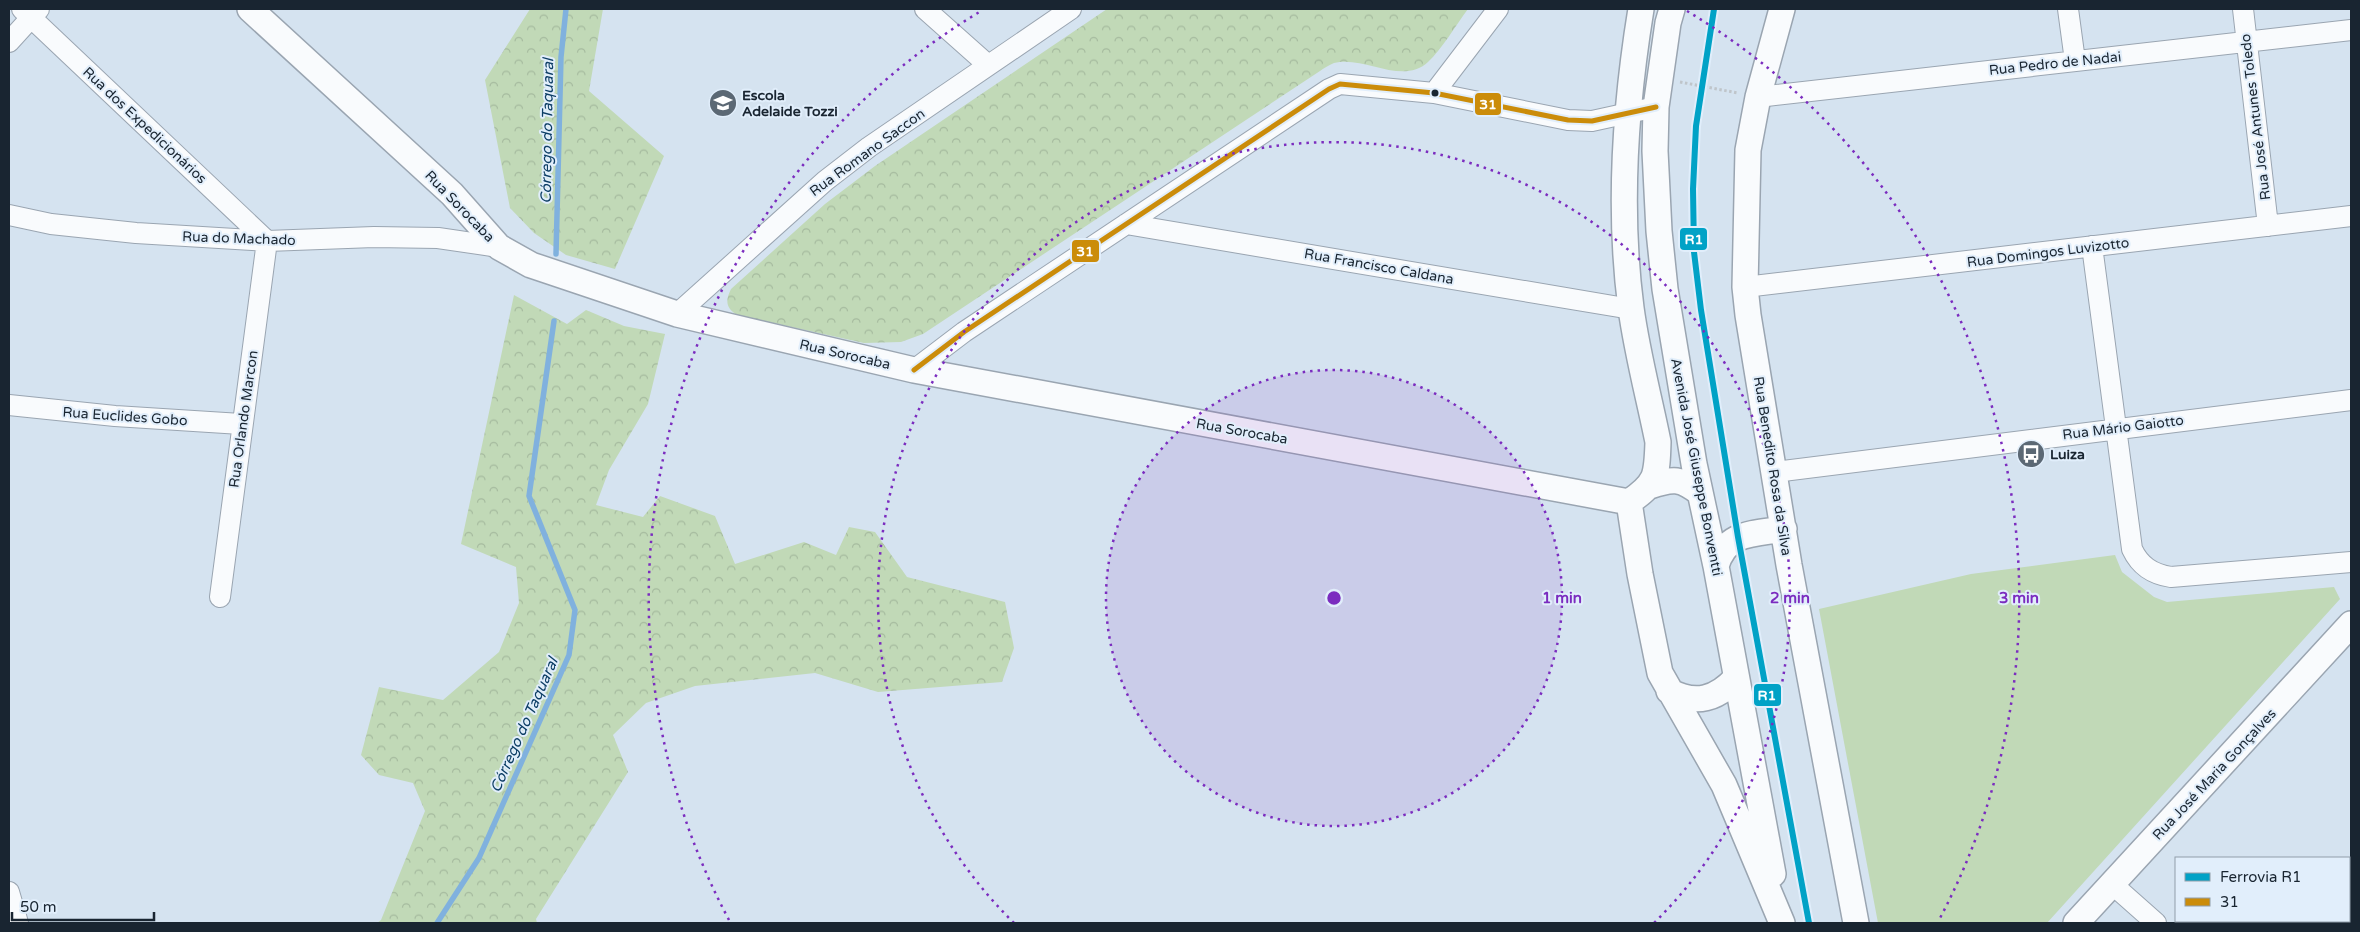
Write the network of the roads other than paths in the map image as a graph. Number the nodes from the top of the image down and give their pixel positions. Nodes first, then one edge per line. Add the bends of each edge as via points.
1 (250, 9) edge
2 (925, 9) edge
3 (1072, 9) edge
4 (1498, 9) edge
5 (1641, 9) edge
6 (1672, 9) edge
7 (1782, 9) edge
8 (2068, 9) edge
9 (2243, 9) edge
10 (31, 12) edge
11 (2351, 30) edge
12 (9, 42) edge
13 (2247, 42) junction
14 (2075, 61) junction
15 (988, 65) junction
16 (1434, 93) junction
17 (1758, 97) junction
18 (1656, 107) junction
19 (1626, 115) junction
20 (9, 215) edge
21 (2351, 216) edge
22 (1126, 224) junction
23 (2268, 226) junction
24 (267, 241) junction
25 (2092, 246) junction
26 (499, 247) junction
27 (1745, 287) junction
28 (1631, 309) junction
29 (677, 314) junction
30 (914, 370) junction
31 (2351, 400) edge
32 (9, 406) edge
33 (241, 424) junction
34 (2115, 428) junction
35 (1775, 472) junction
36 (1650, 486) junction
37 (1629, 502) junction
38 (1703, 505) junction
39 (1784, 528) junction
40 (1738, 537) junction
41 (2351, 562) edge
42 (1716, 566) junction
43 (220, 597) dead end
44 (2351, 624) edge
45 (1736, 678) junction
46 (1669, 691) junction
47 (2112, 884) junction
48 (9, 892) edge
49 (18, 923) edge
50 (1782, 923) edge
51 (1856, 923) edge
52 (2076, 923) edge
53 (2156, 923) edge

1 - 26 street, Rua Sorocaba via 452,194
2 - 15 street
3 - 15 street, Rua Romano Saccon
4 - 16 street
5 - 19 street
6 - 18 street, Avenida José Giuseppe Bonventti
7 - 17 street, Rua Benedito Rosa da Silva
8 - 14 street
9 - 13 street, Rua José Antunes Toledo
10 - 12 street
10 - 24 street, Rua dos Expedicionários
11 - 13 street, Rua Pedro de Nadai
13 - 14 street, Rua Pedro de Nadai
13 - 23 street, Rua José Antunes Toledo
14 - 17 street, Rua Pedro de Nadai
15 - 29 street, Rua Romano Saccon via 825,181
16 - 19 street via 1568,120 1592,121
16 - 22 street via 1340,84
17 - 27 street, Rua Benedito Rosa da Silva via 1748,150
18 - 19 street
18 - 38 street, Avenida José Giuseppe Bonventti via 1658,231
19 - 28 street via 1625,232
20 - 24 street, Rua do Machado via 51,224 136,233
21 - 23 street, Rua Domingos Luvizotto
22 - 28 street, Rua Francisco Caldana
22 - 30 street via 964,332
23 - 25 street, Rua Domingos Luvizotto
24 - 26 street, Rua do Machado via 438,238
24 - 33 street, Rua Orlando Marcon
25 - 27 street, Rua Domingos Luvizotto
25 - 34 street
26 - 29 street, Rua Sorocaba via 531,265
27 - 35 street, Rua Benedito Rosa da Silva
28 - 36 street via 1658,442 1658,460
29 - 30 street, Rua Sorocaba
30 - 37 street, Rua Sorocaba
31 - 34 street, Rua Mário Gaiotto
32 - 33 street, Rua Euclides Gobo
33 - 43 street, Rua Orlando Marcon
34 - 35 street, Rua Mário Gaiotto
34 - 41 street via 2132,549 2138,561 2148,569 2171,577
35 - 39 street, Rua Benedito Rosa da Silva
36 - 37 street
36 - 38 street via 1668,480 1680,481 1688,484
37 - 46 street, Avenida José Giuseppe Bonventti via 1655,655
38 - 40 street
38 - 42 street, Avenida José Giuseppe Bonventti
39 - 40 street
39 - 51 street, Rua Benedito Rosa da Silva
40 - 42 street via 1724,549
42 - 45 street, Avenida José Giuseppe Bonventti
44 - 47 street, Rua José Maria Gonçalves
45 - 46 street via 1717,695 1706,699 1694,700
45 - 50 street, Avenida José Giuseppe Bonventti
46 - 50 street, Avenida José Giuseppe Bonventti via 1724,785
47 - 52 street, Rua José Maria Gonçalves
47 - 53 street
48 - 49 street

